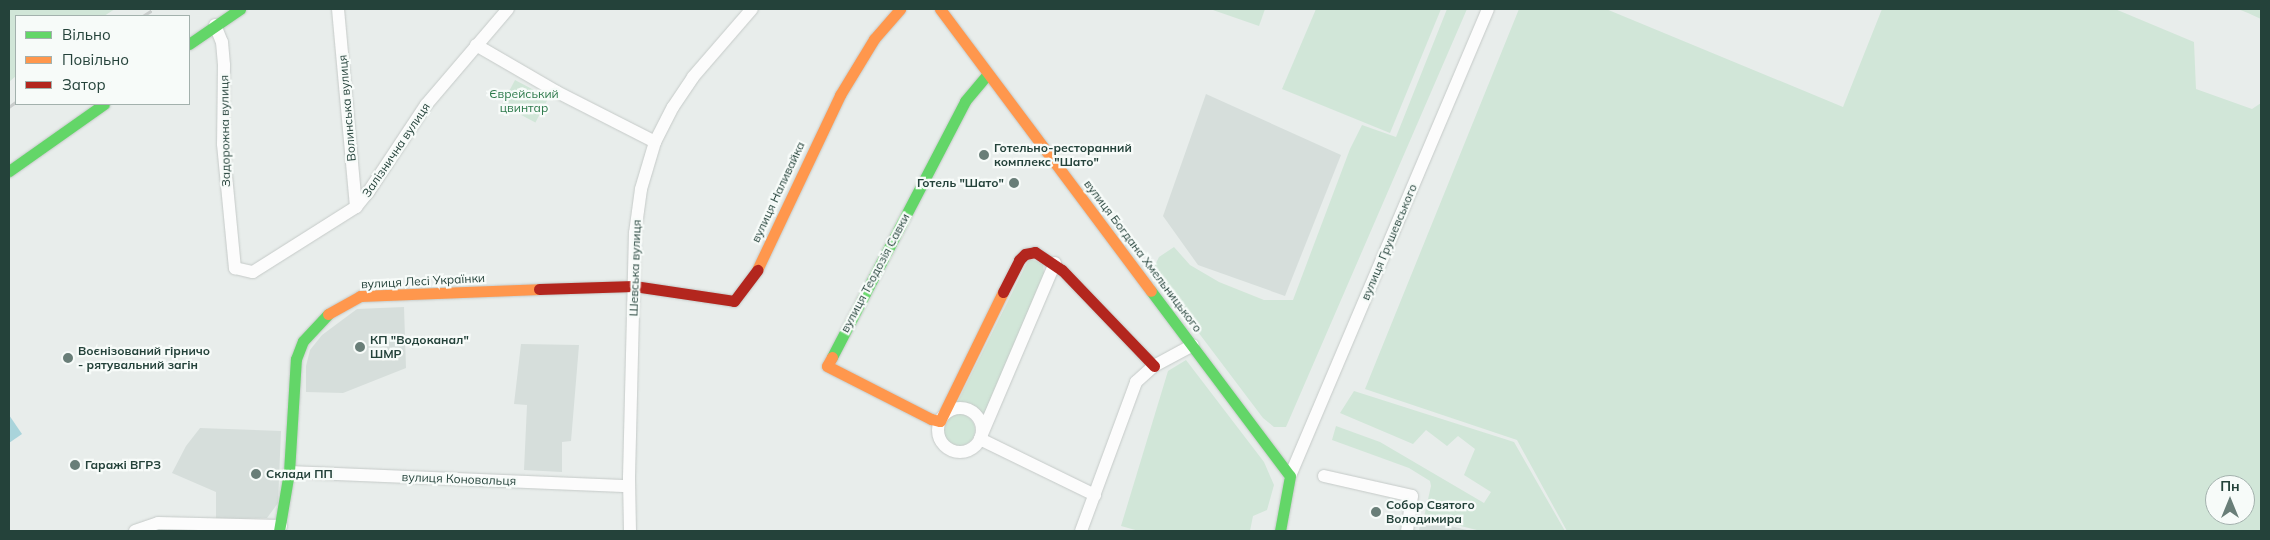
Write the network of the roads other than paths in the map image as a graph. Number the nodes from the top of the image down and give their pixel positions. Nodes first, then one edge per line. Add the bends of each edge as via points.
1 (240, 9) edge
2 (338, 9) edge
3 (508, 9) edge
4 (752, 9) edge
5 (900, 9) edge
6 (940, 9) edge
7 (1488, 9) edge
8 (215, 26) junction
9 (190, 43) edge
10 (476, 46) junction
11 (988, 74) junction
12 (103, 105) edge
13 (655, 142) junction
14 (9, 171) edge
15 (356, 207) junction
16 (1055, 263) junction
17 (235, 268) joint
18 (634, 286) junction
19 (1193, 345) junction
20 (1154, 366) junction
21 (940, 421) junction
22 (980, 439) junction
23 (289, 472) junction
24 (1290, 476) junction
25 (1324, 476) dead end
26 (629, 486) junction
27 (1096, 495) junction
28 (280, 529) edge
29 (135, 531) edge
30 (630, 531) edge
31 (1081, 531) edge
32 (1280, 531) edge
33 (1407, 531) edge

1 - 8 street
2 - 15 street, Волинська вулиця
3 - 10 street, Залізнична вулиця
4 - 13 street, Шевська вулиця via 693,77
5 - 18 street, вулиця Наливайка via 874,39 840,95 754,276 734,301
6 - 11 street, вулиця Богдана Хмельницького
7 - 24 street, вулиця Грушевського
8 - 9 street
8 - 17 street, Задорожна вулиця via 222,42 224,65 223,144
10 - 13 street
10 - 15 street, Залізнична вулиця via 426,105
11 - 19 street, вулиця Богдана Хмельницького
11 - 21 street, вулиця Теодозія Савки via 966,101 827,366
12 - 14 street
13 - 18 street, Шевська вулиця via 641,189 634,233
15 - 17 street, Залізнична вулиця via 253,272
16 - 20 street
16 - 21 street via 1035,252 1025,254 1019,260
16 - 22 street
18 - 23 street, вулиця Лесі Українки via 360,296 331,311 303,341 296,359
18 - 26 street, Шевська вулиця
19 - 20 street
19 - 24 street, вулиця Богдана Хмельницького
20 - 27 street via 1136,382
21 - 22 street via 952,409 969,410 980,422
21 - 22 street via 938,436 953,451 966,451
22 - 27 street
23 - 26 street, вулиця Коновальця
23 - 28 street, вулиця Лесі Українки
24 - 32 street
25 - 33 street via 1412,496
26 - 30 street, Шевська вулиця
27 - 31 street
28 - 29 street via 158,524

